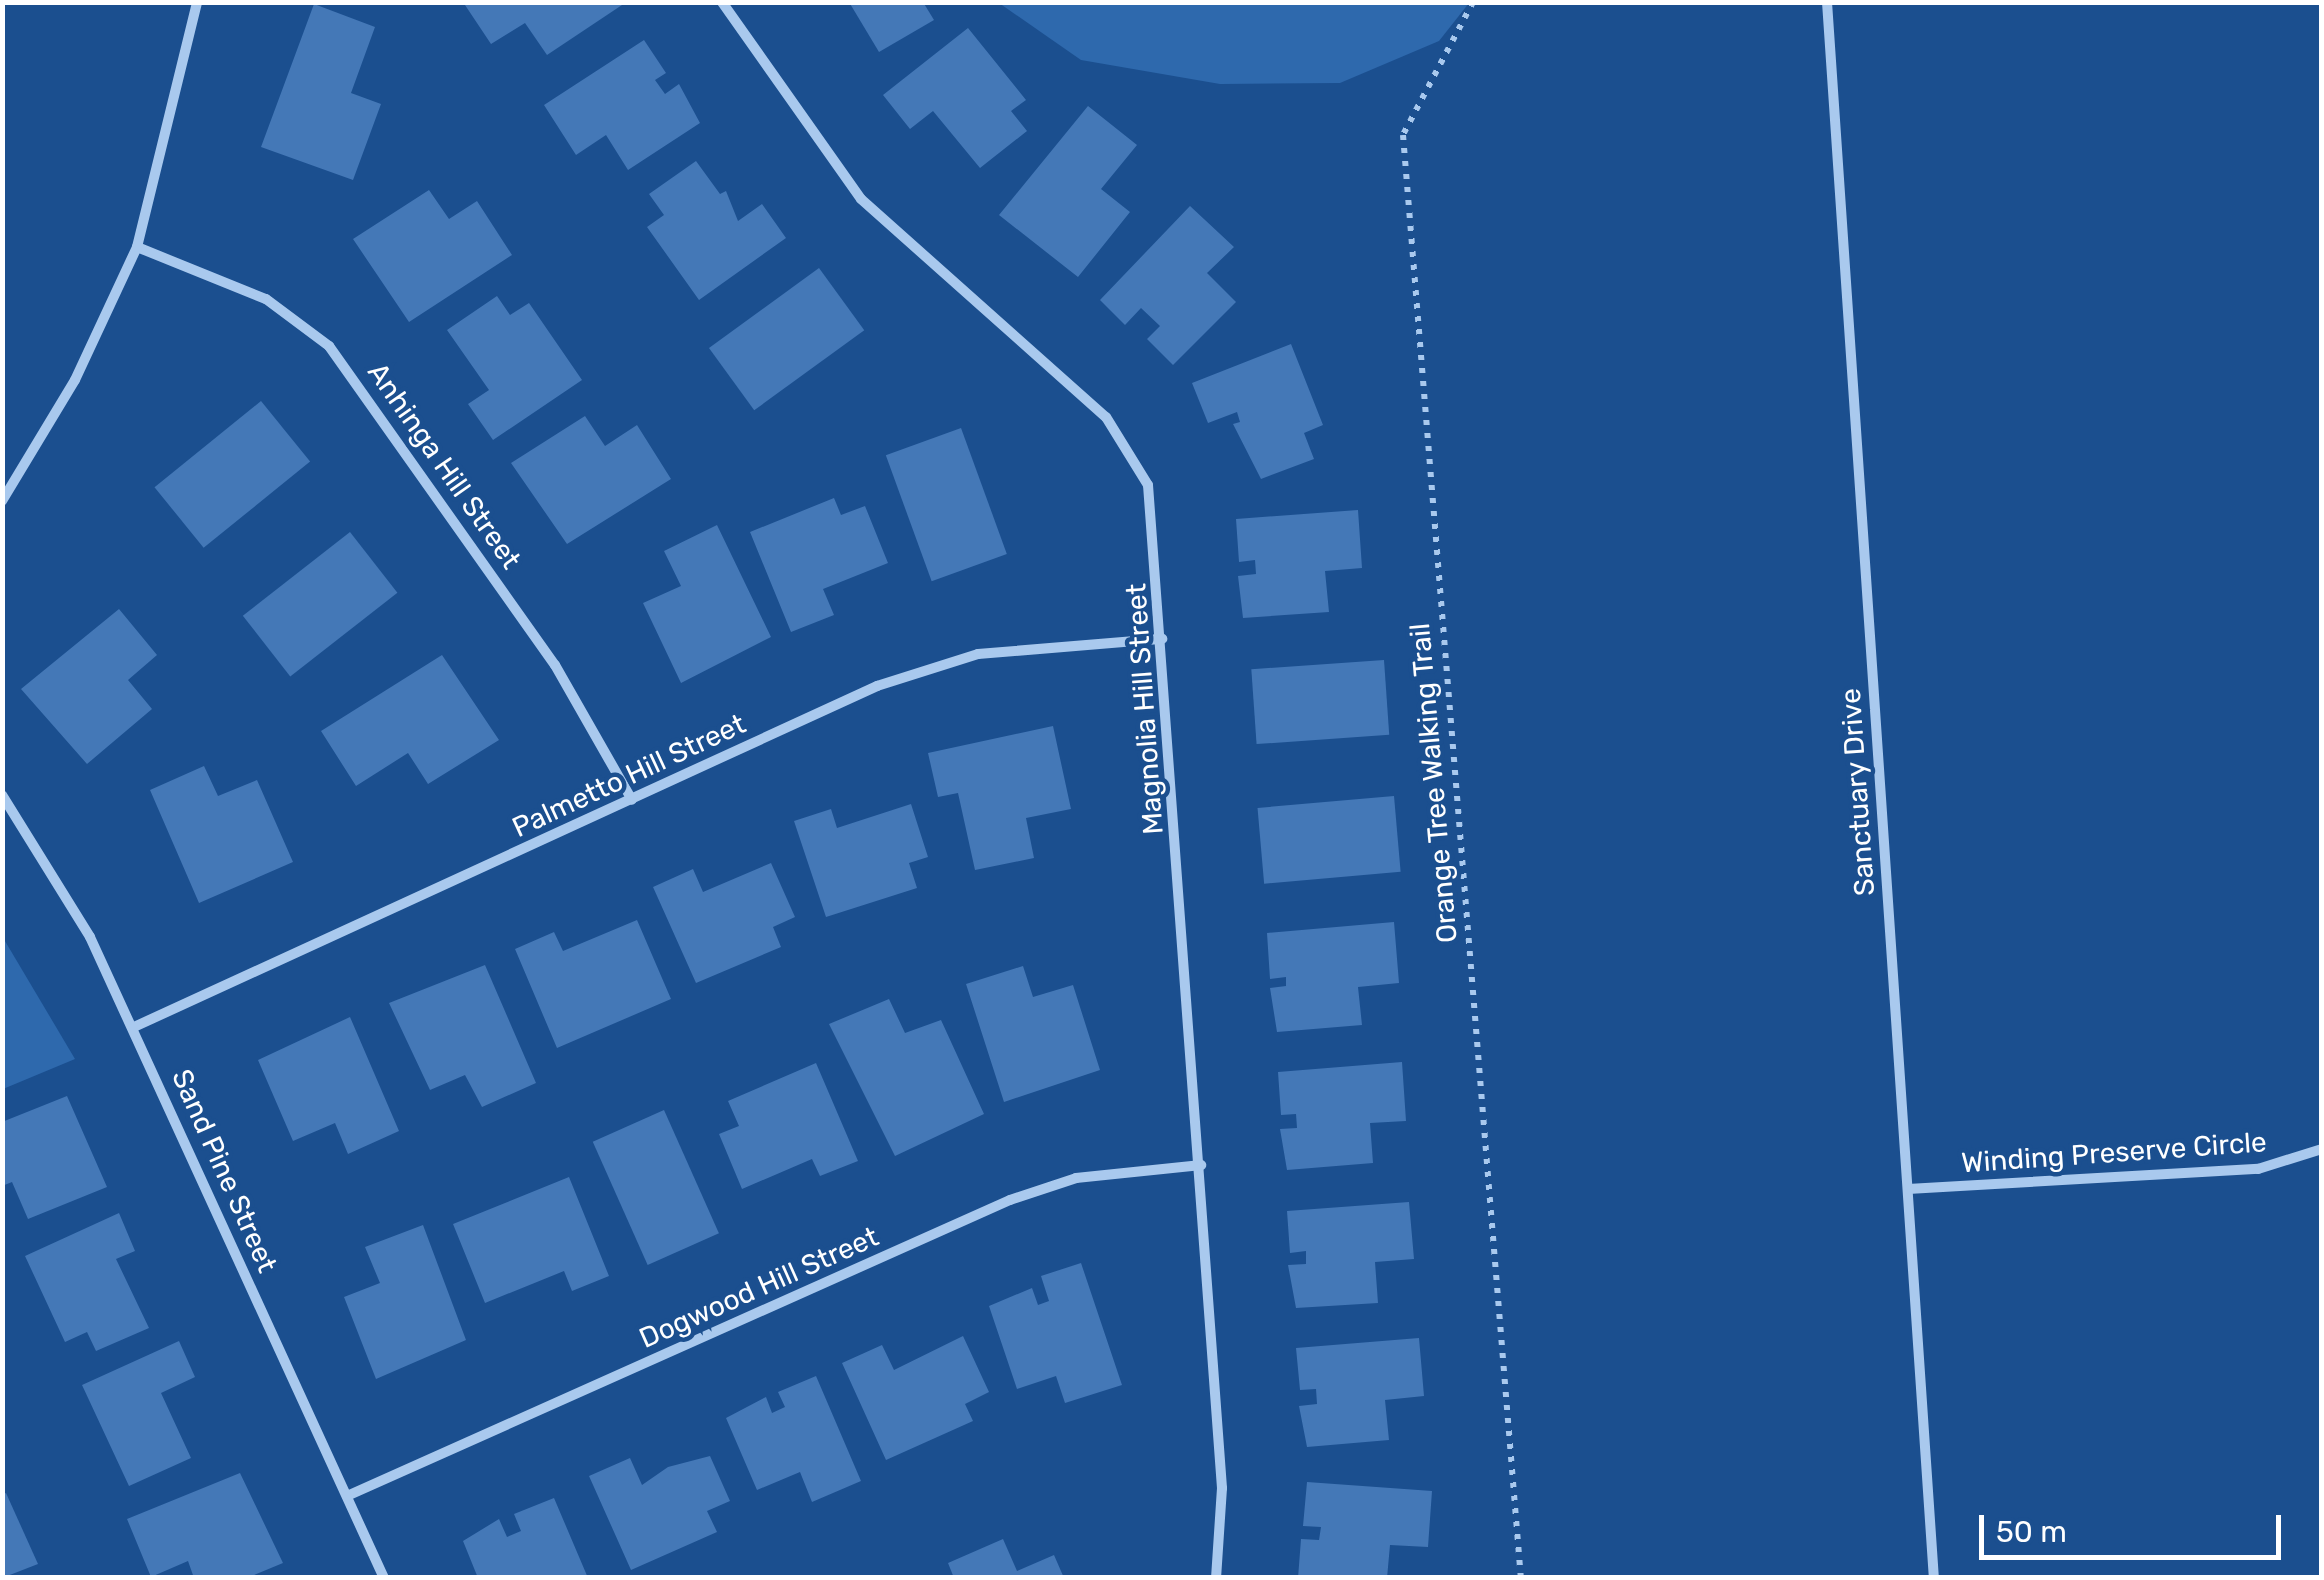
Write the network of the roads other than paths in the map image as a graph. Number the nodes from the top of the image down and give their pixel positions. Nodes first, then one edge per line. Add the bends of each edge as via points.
1 (198, 2) edge
2 (722, 2) edge
3 (1827, 2) edge
4 (137, 247) junction
5 (2, 501) edge
6 (1162, 639) junction
7 (2, 795) edge
8 (632, 800) junction
9 (134, 1028) junction
10 (2322, 1149) edge
11 (1202, 1164) junction
12 (1908, 1189) junction
13 (347, 1496) junction
14 (384, 1578) edge
15 (1216, 1578) edge
16 (1934, 1578) edge

1 - 4 street
2 - 6 street, Magnolia Hill Street via 861,199 1123,438 1151,498
3 - 12 street, Sanctuary Drive
4 - 5 street via 75,380
4 - 8 street, Anhinga Hill Street via 266,299 329,346 555,664
6 - 8 street, Palmetto Hill Street via 943,663
6 - 11 street, Magnolia Hill Street
7 - 9 street, Sand Pine Street via 56,872
8 - 9 street, Palmetto Hill Street
9 - 13 street, Sand Pine Street
10 - 12 street, Winding Preserve Circle via 2258,1169
11 - 13 street, Dogwood Hill Street via 1093,1175 1010,1200
11 - 15 street, Magnolia Hill Street via 1222,1488
12 - 16 street, Sanctuary Drive
13 - 14 street, Sand Pine Street

